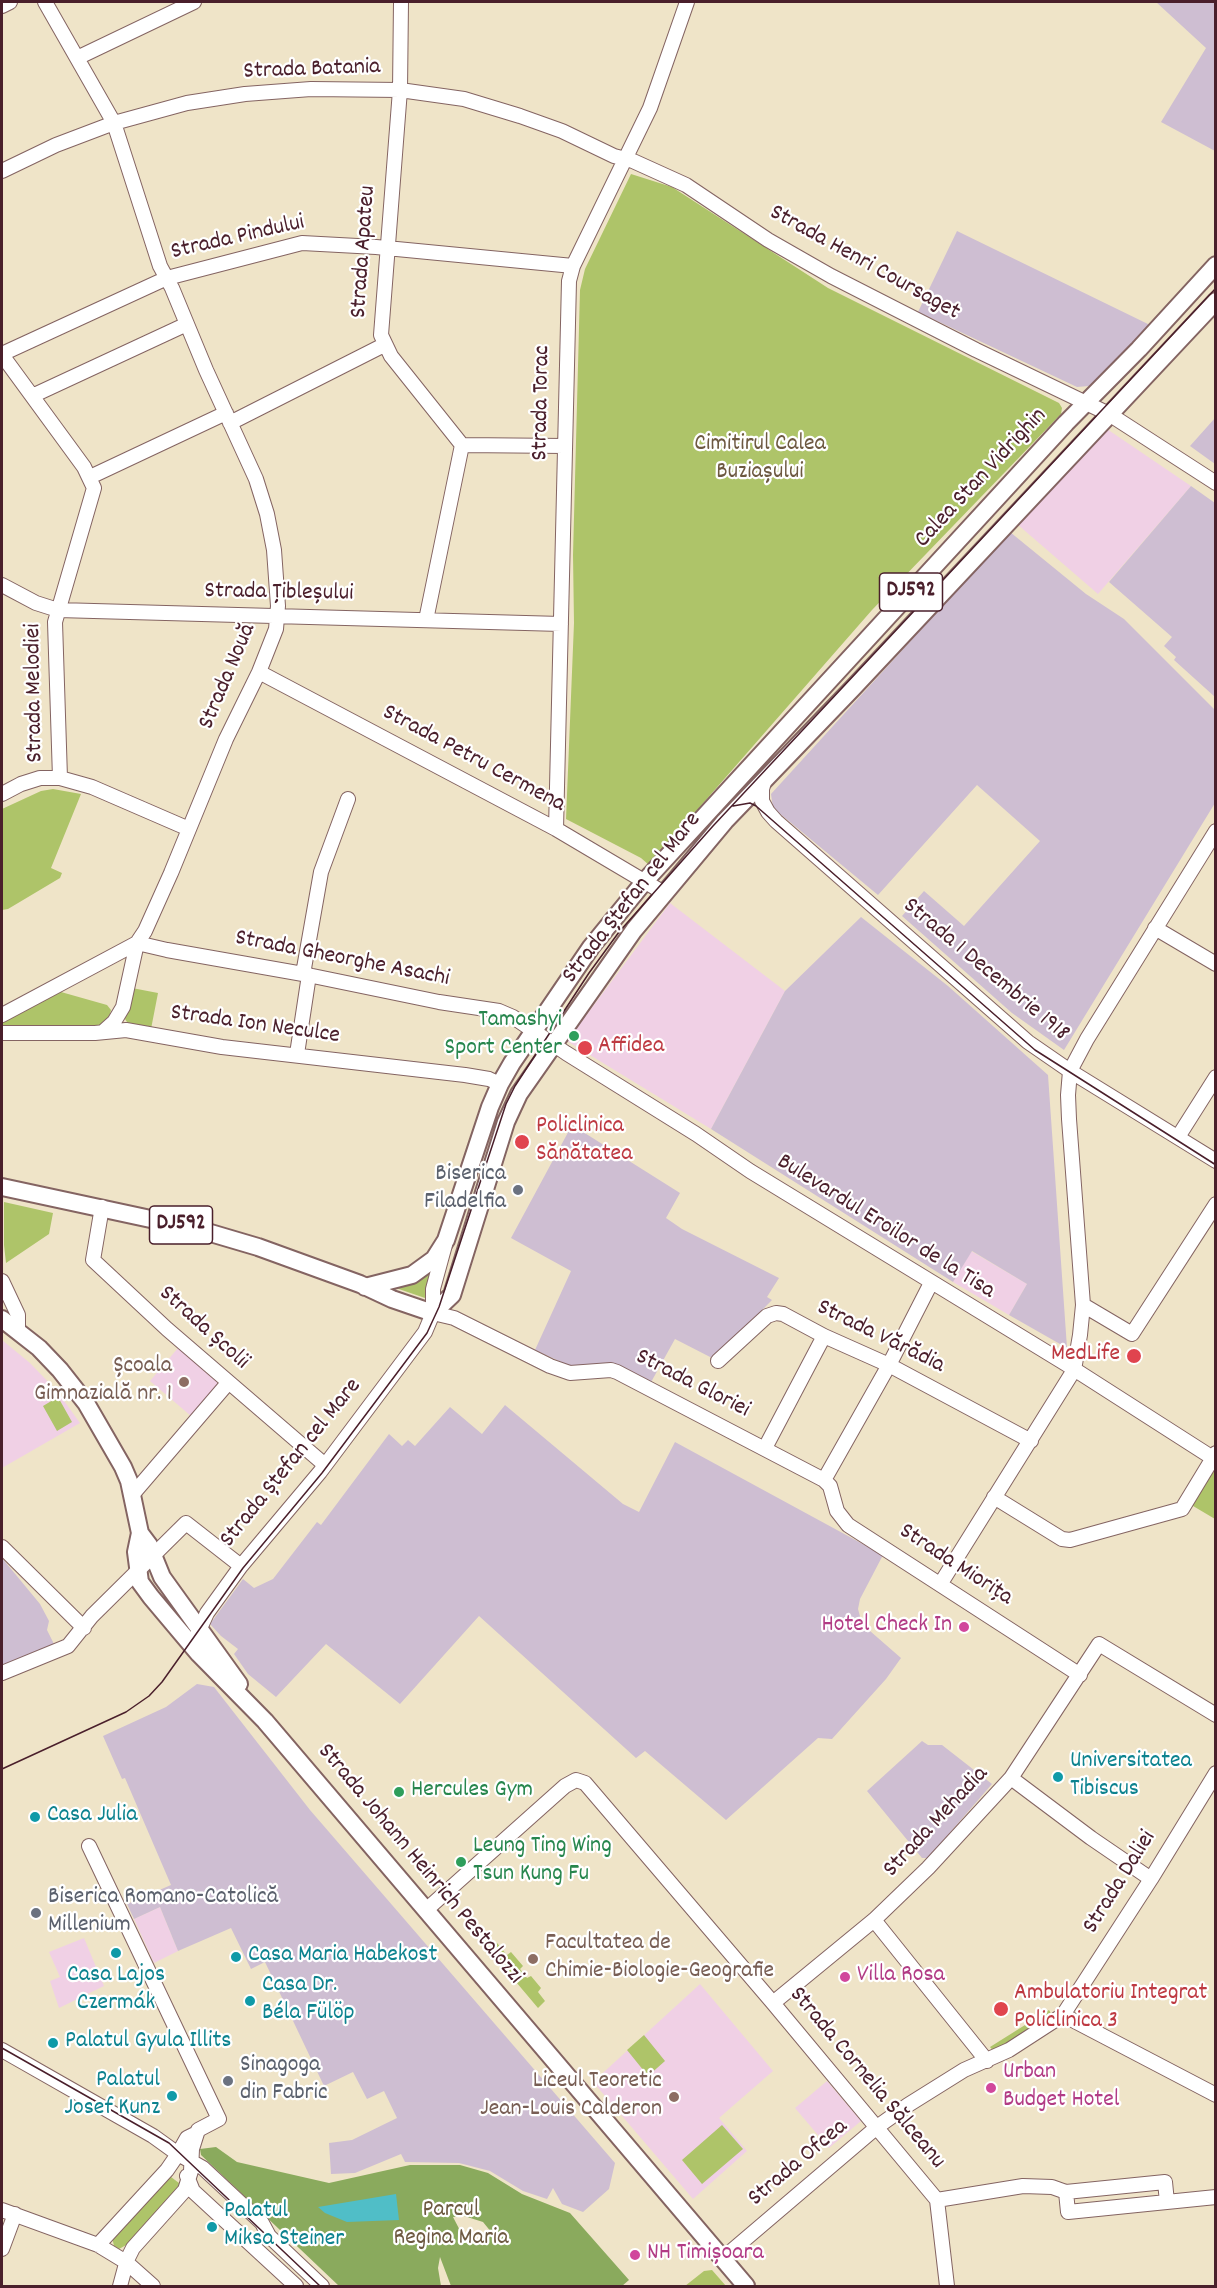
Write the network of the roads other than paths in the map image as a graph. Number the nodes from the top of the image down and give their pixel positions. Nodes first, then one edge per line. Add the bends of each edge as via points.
1 (10, 2) edge
2 (45, 2) edge
3 (194, 2) edge
4 (401, 2) edge
5 (687, 2) edge
6 (2, 6) edge
7 (77, 58) junction
8 (400, 90) junction
9 (114, 123) junction
10 (625, 159) junction
11 (2, 171) edge
12 (388, 248) junction
13 (1215, 265) edge
14 (573, 266) junction
15 (167, 278) junction
16 (1215, 301) edge
17 (187, 324) junction
18 (384, 345) junction
19 (2, 355) edge
20 (32, 396) junction
21 (1085, 404) junction
22 (1109, 414) junction
23 (228, 418) junction
24 (462, 445) junction
25 (565, 446) junction
26 (90, 477) junction
27 (1215, 483) edge
28 (2, 585) edge
29 (58, 610) junction
30 (278, 617) junction
31 (426, 620) junction
32 (561, 624) junction
33 (259, 672) junction
34 (60, 778) junction
35 (738, 781) joint
36 (764, 782) junction
37 (2, 794) edge
38 (348, 799) dead end
39 (189, 829) junction
40 (556, 829) junction
41 (1215, 831) edge
42 (644, 882) junction
43 (664, 893) junction
44 (1155, 928) junction
45 (137, 943) junction
46 (1215, 964) edge
47 (306, 975) junction
48 (22, 1005) junction
49 (120, 1014) junction
50 (2, 1015) edge
51 (126, 1030) junction
52 (535, 1030) junction
53 (104, 1031) junction
54 (2, 1033) edge
55 (29, 1033) junction
56 (554, 1044) junction
57 (297, 1054) junction
58 (1070, 1071) junction
59 (1215, 1077) edge
60 (500, 1084) junction
61 (1178, 1137) junction
62 (1215, 1161) edge
63 (2, 1187) edge
64 (1215, 1204) edge
65 (102, 1207) junction
66 (446, 1240) junction
67 (2, 1281) edge
68 (932, 1283) junction
69 (365, 1287) junction
70 (1083, 1305) junction
71 (433, 1312) junction
72 (2, 1319) edge
73 (18, 1331) junction
74 (824, 1336) junction
75 (718, 1361) dead end
76 (889, 1365) junction
77 (1074, 1370) junction
78 (228, 1383) junction
79 (1030, 1441) junction
80 (765, 1448) junction
81 (1214, 1457) edge
82 (325, 1464) junction
83 (824, 1480) junction
84 (132, 1495) junction
85 (994, 1497) junction
86 (140, 1533) junction
87 (2, 1547) edge
88 (153, 1556) junction
89 (241, 1566) junction
90 (139, 1569) junction
91 (162, 1577) junction
92 (941, 1583) junction
93 (84, 1628) junction
94 (200, 1629) junction
95 (193, 1647) junction
96 (2, 1673) edge
97 (1080, 1675) junction
98 (1215, 1715) edge
99 (265, 1721) junction
100 (1215, 1773) edge
101 (1011, 1778) junction
102 (89, 1846) dead end
103 (1151, 1879) junction
104 (426, 1910) junction
105 (874, 1920) junction
106 (773, 2003) junction
107 (1063, 2015) junction
108 (2, 2050) edge
109 (987, 2061) junction
110 (1215, 2095) edge
111 (877, 2127) junction
112 (191, 2136) junction
113 (164, 2143) junction
114 (178, 2154) junction
115 (192, 2160) junction
116 (188, 2180) junction
117 (1066, 2192) junction
118 (1215, 2197) edge
119 (937, 2200) junction
120 (1167, 2202) junction
121 (8, 2212) edge
122 (98, 2245) junction
123 (2, 2249) edge
124 (722, 2259) junction
125 (126, 2262) junction
126 (120, 2286) edge
127 (153, 2286) edge
128 (296, 2286) edge
129 (322, 2286) edge
130 (746, 2286) edge
131 (947, 2286) edge

1 - 6 street
2 - 7 street, Strada Nouă
3 - 7 street
4 - 8 street, Strada Apateu
5 - 10 street, Strada Torac via 650,108
7 - 9 street, Strada Nouă
8 - 9 street, Strada Batania via 311,89 245,94 186,103
8 - 10 street, Strada Batania via 489,106 562,131
8 - 12 street, Strada Apateu
9 - 11 street, Strada Batania
9 - 15 street, Strada Nouă
10 - 14 street, Strada Torac
10 - 21 street, Strada Henri Coursaget via 686,185 831,276
12 - 14 street, Strada Pindului
12 - 15 street, Strada Pindului via 302,243
12 - 18 street, Strada Apateu via 381,335
13 - 21 main road, Calea Stan Vidrighin / DJ592
14 - 25 street, Strada Torac via 569,281
15 - 17 street, Strada Nouă
15 - 19 street, Strada Pindului
16 - 22 main road, Calea Stan Vidrighin / DJ592
17 - 20 street
17 - 23 street, Strada Nouă
18 - 23 street
18 - 24 street, Strada Apateu
19 - 20 street
20 - 26 street
21 - 22 street, Strada Henri Coursaget
21 - 35 main road, Calea Stan Vidrighin / DJ592
22 - 27 street, Strada Henri Coursaget
22 - 36 main road, Calea Stan Vidrighin / DJ592
23 - 26 street
23 - 30 street, Strada Nouă via 267,514 274,550
24 - 25 street
24 - 31 street
25 - 32 street, Strada Torac
26 - 29 street, Strada Melodiei via 94,495
28 - 29 street, Strada Țibleșului
29 - 30 street, Strada Țibleșului
29 - 34 street, Strada Melodiei via 55,622
30 - 31 street, Strada Țibleșului
30 - 33 street, Strada Nouă
31 - 32 street, Strada Țibleșului
32 - 40 street, Strada Torac
33 - 39 street, Strada Nouă
33 - 40 street, Strada Petru Cermena
34 - 37 street via 40,778
34 - 39 street via 92,787
35 - 42 main road, Strada Ștefan cel Mare / DJ592
36 - 43 main road, Strada Ștefan cel Mare / DJ592
36 - 58 street, Strada 1 Decembrie 1918 via 762,801 776,820 1003,1020
38 - 47 street via 321,872
39 - 45 street, Strada Nouă
40 - 42 street, Strada Petru Cermena
41 - 44 street
42 - 43 street, Strada Petru Cermena
42 - 52 main road, Strada Ștefan cel Mare / DJ592 via 591,947
43 - 56 main road, Strada Ștefan cel Mare / DJ592
44 - 46 street
44 - 58 street
45 - 47 street, Strada Gheorghe Asachi
45 - 48 street
45 - 49 street, Strada Nouă
47 - 52 street, Strada Gheorghe Asachi via 499,1011
47 - 57 street
48 - 50 street
48 - 55 street via 19,1017
49 - 51 street via 119,1021
49 - 53 street
51 - 53 street, Strada Ion Neculce
51 - 57 street, Strada Ion Neculce via 222,1047
52 - 56 street, Bulevardul Eroilor de la Tisa
52 - 60 main road, Strada Ștefan cel Mare / DJ592
53 - 55 street, Strada Ion Neculce
54 - 55 street, Strada Ion Neculce
56 - 68 street, Bulevardul Eroilor de la Tisa
56 - 71 main road, Strada Ștefan cel Mare / DJ592 via 512,1108 452,1295
57 - 60 street, Strada Ion Neculce via 489,1078
58 - 61 street, Strada 1 Decembrie 1918
58 - 70 street via 1069,1119
59 - 61 street
60 - 66 main road, Strada Ștefan cel Mare / DJ592
61 - 62 street, Strada 1 Decembrie 1918
63 - 65 main road, DJ592
64 - 70 street via 1132,1334
65 - 69 main road, DJ592 via 258,1247
65 - 78 street, Strada Școlii via 93,1260
66 - 69 main road, DJ592 via 423,1269 400,1280
66 - 71 street, Strada Ștefan cel Mare via 433,1289
67 - 73 street via 18,1315
68 - 76 street
68 - 77 street, Bulevardul Eroilor de la Tisa
69 - 71 main road, DJ592
70 - 77 street
71 - 80 street, Strada Gloriei via 454,1318 568,1372 617,1372
71 - 82 street, Strada Ștefan cel Mare via 416,1345
72 - 73 main road
73 - 84 main road via 60,1370 86,1403 123,1467
74 - 75 street, Strada Vărădia via 783,1314 771,1314
74 - 76 street, Strada Vărădia
74 - 80 street
76 - 79 street, Strada Vărădia
76 - 83 street
77 - 79 street
77 - 81 street, Bulevardul Eroilor de la Tisa
78 - 82 street, Strada Școlii
78 - 84 street
79 - 85 street
80 - 83 street, Strada Gloriei
81 - 85 street via 1182,1509 1070,1540 1062,1539
82 - 89 street, Strada Ștefan cel Mare
83 - 92 street, Strada Miorița via 830,1486 837,1511 848,1525
84 - 86 main road
85 - 92 street
86 - 88 main road, Strada Johann Heinrich Pestalozzi
86 - 90 main road via 136,1552
87 - 93 street
88 - 89 street via 186,1523
88 - 90 street
88 - 91 main road, Strada Johann Heinrich Pestalozzi
89 - 94 street, Strada Ștefan cel Mare
90 - 91 street
90 - 93 street
90 - 95 main road, Strada Johann Heinrich Pestalozzi via 140,1582
91 - 94 main road, Strada Johann Heinrich Pestalozzi
92 - 97 street, Strada Miorița
93 - 96 street via 64,1649
94 - 95 street, Strada Ștefan cel Mare
94 - 99 main road, Strada Johann Heinrich Pestalozzi
95 - 99 main road, Strada Johann Heinrich Pestalozzi
97 - 98 street, Strada Mehadia via 1099,1644
97 - 101 street, Strada Mehadia
99 - 104 main road, Strada Johann Heinrich Pestalozzi
100 - 103 street, Strada Daliei
101 - 103 street
101 - 105 street, Strada Mehadia
102 - 112 street via 219,2119
103 - 107 street, Strada Daliei
104 - 106 street, Strada Cornelia Sălceanu via 568,1784 579,1780 587,1784
104 - 124 main road, Strada Johann Heinrich Pestalozzi
105 - 106 street, Strada Mehadia
105 - 109 street
106 - 111 street, Strada Cornelia Sălceanu
107 - 109 street, Strada Ofcea
107 - 110 street
108 - 113 street
109 - 111 street, Strada Ofcea via 928,2091
111 - 119 street, Strada Cornelia Sălceanu
111 - 124 street, Strada Ofcea
112 - 113 street
112 - 114 street
112 - 115 street
113 - 114 street
114 - 115 street
114 - 116 street
114 - 122 street
115 - 116 street
115 - 129 street via 262,2223 269,2236
116 - 125 street via 183,2193 133,2248
116 - 128 street via 192,2191
117 - 119 street via 1052,2187 1023,2186
117 - 120 street via 1165,2182
117 - 120 street via 1068,2212
118 - 120 street
119 - 131 street, Strada Cornelia Sălceanu
121 - 122 street
121 - 123 street
122 - 125 street
124 - 130 main road, Strada Johann Heinrich Pestalozzi
125 - 126 street
125 - 127 street

